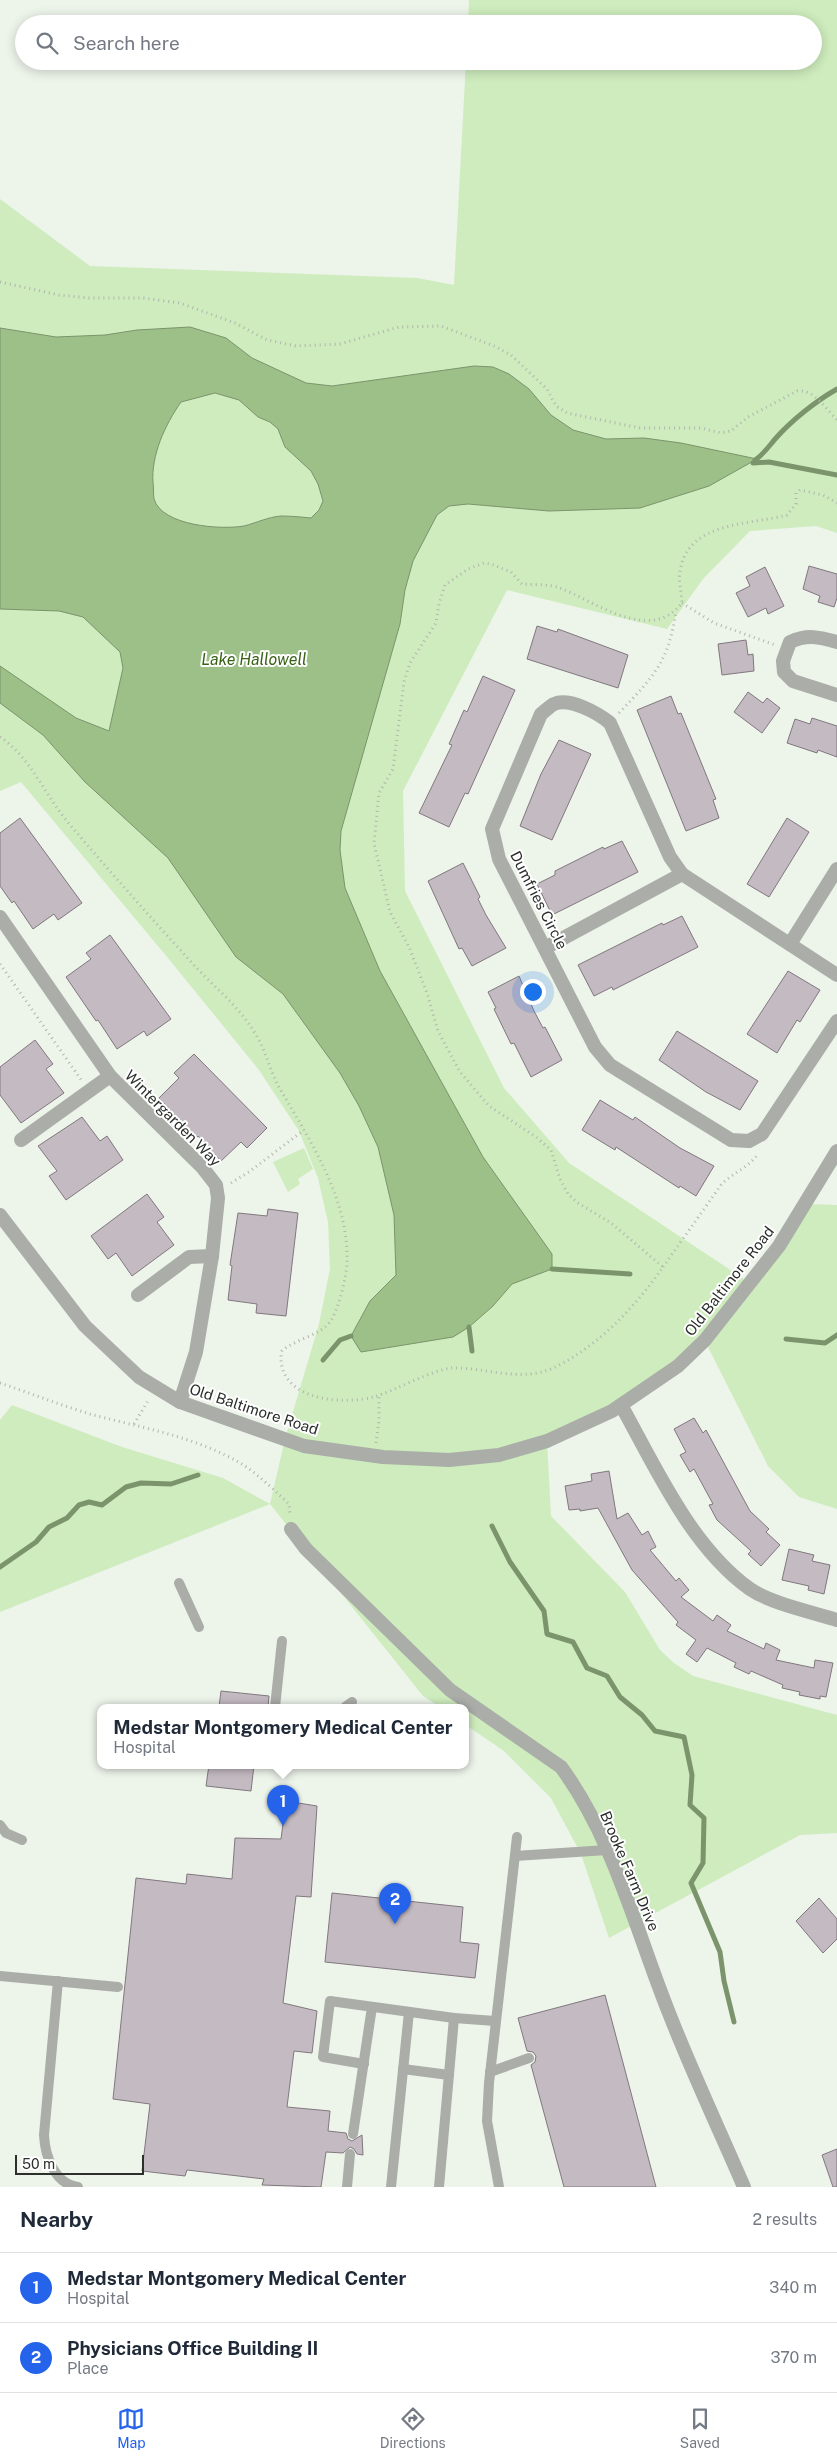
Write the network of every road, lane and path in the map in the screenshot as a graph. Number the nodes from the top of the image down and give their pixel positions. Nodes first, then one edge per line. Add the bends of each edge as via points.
1 (0, 282) edge
2 (837, 420) edge
3 (682, 602) dead end
4 (676, 611) dead end
5 (837, 642) edge
6 (788, 649) junction
7 (837, 695) edge
8 (610, 723) junction
9 (0, 737) edge
10 (837, 869) edge
11 (682, 874) junction
12 (0, 916) edge
13 (790, 944) junction
14 (545, 948) junction
15 (0, 964) edge
16 (837, 975) edge
17 (837, 1021) edge
18 (110, 1076) junction
19 (90, 1091) junction
20 (304, 1130) junction
21 (762, 1134) junction
22 (21, 1140) dead end
23 (837, 1151) edge
24 (217, 1190) junction
25 (0, 1215) edge
26 (212, 1256) junction
27 (663, 1267) dead end
28 (138, 1295) dead end
29 (0, 1383) edge
30 (156, 1388) junction
31 (379, 1394) dead end
32 (348, 1400) dead end
33 (180, 1402) junction
34 (621, 1405) junction
35 (134, 1424) junction
36 (373, 1456) junction
37 (291, 1529) joint
38 (179, 1583) dead end
39 (837, 1620) edge
40 (199, 1627) dead end
41 (282, 1641) dead end
42 (275, 1704) edge
43 (0, 1825) edge
44 (518, 1837) dead end
45 (22, 1840) dead end
46 (607, 1850) junction
47 (515, 1856) junction
48 (0, 1976) edge
49 (58, 1981) junction
50 (118, 1987) dead end
51 (372, 2007) junction
52 (409, 2012) junction
53 (454, 2018) junction
54 (495, 2021) junction
55 (529, 2058) dead end
56 (364, 2064) junction
57 (403, 2069) junction
58 (490, 2072) junction
59 (449, 2075) junction
60 (353, 2134) dead end
61 (350, 2154) dead end
62 (78, 2187) edge
63 (346, 2187) edge
64 (391, 2187) edge
65 (439, 2187) edge
66 (499, 2187) edge
67 (744, 2187) edge

1 - 2 path via 59,295 143,298 180,303 235,323 267,340 296,346 340,344 405,326 441,326 511,355 547,389 556,406 566,413 640,428 731,431 748,417 797,391 810,392
3 - 6 path via 714,623
4 - 8 path via 672,636 656,672
5 - 6 street via 816,636 802,637 790,642
6 - 7 street via 783,660 784,672 793,681
8 - 11 street via 670,857
8 - 14 street, Dumfries Circle via 598,713 565,702 555,704 541,714 492,829 499,859
9 - 20 path via 20,755 55,808 132,897 246,1021 256,1034 278,1085
10 - 13 street
11 - 13 street
11 - 14 street
12 - 18 street, Wintergarden Way
13 - 16 street
14 - 21 street, Dumfries Circle via 595,1046 610,1065 731,1140 749,1141
15 - 19 path
17 - 21 street
18 - 19 street
18 - 24 street, Wintergarden Way via 202,1167
19 - 22 street
20 - 24 path via 249,1172
20 - 32 path via 332,1184 342,1218 347,1265 338,1304 330,1322 282,1351 282,1367 285,1376 302,1390 329,1399
21 - 27 path via 758,1155 721,1185
23 - 34 street, Old Baltimore Road via 779,1246 705,1340 678,1366
24 - 26 street, Wintergarden Way
25 - 30 street, Old Baltimore Road via 85,1326 122,1362
26 - 28 street via 189,1258
26 - 33 street, Wintergarden Way via 196,1352
29 - 35 path via 91,1414
30 - 33 street, Old Baltimore Road
30 - 35 path
31 - 36 path via 379,1421
33 - 36 street, Old Baltimore Road via 304,1446
34 - 36 street, Old Baltimore Road via 547,1441 499,1455 449,1460
34 - 39 street via 677,1507 728,1570 752,1590
35 - 37 path via 166,1432 244,1466 289,1504
37 - 46 street, Brooke Farm Drive via 306,1549 450,1690 561,1767 574,1785
38 - 40 lane
41 - 42 lane
43 - 45 lane via 6,1833
44 - 47 lane
46 - 47 lane
46 - 67 street, Brooke Farm Drive via 669,2014
47 - 54 lane
48 - 49 lane
49 - 50 lane
49 - 62 lane via 45,2151 52,2169 72,2186
51 - 52 lane
51 - 56 lane
51 - 56 lane via 330,2001 323,2057
52 - 53 lane
52 - 57 lane
53 - 54 lane
53 - 59 lane
54 - 58 lane
55 - 58 lane
56 - 60 lane
57 - 59 lane
57 - 64 lane
58 - 66 lane via 487,2121
59 - 65 lane
61 - 63 lane

